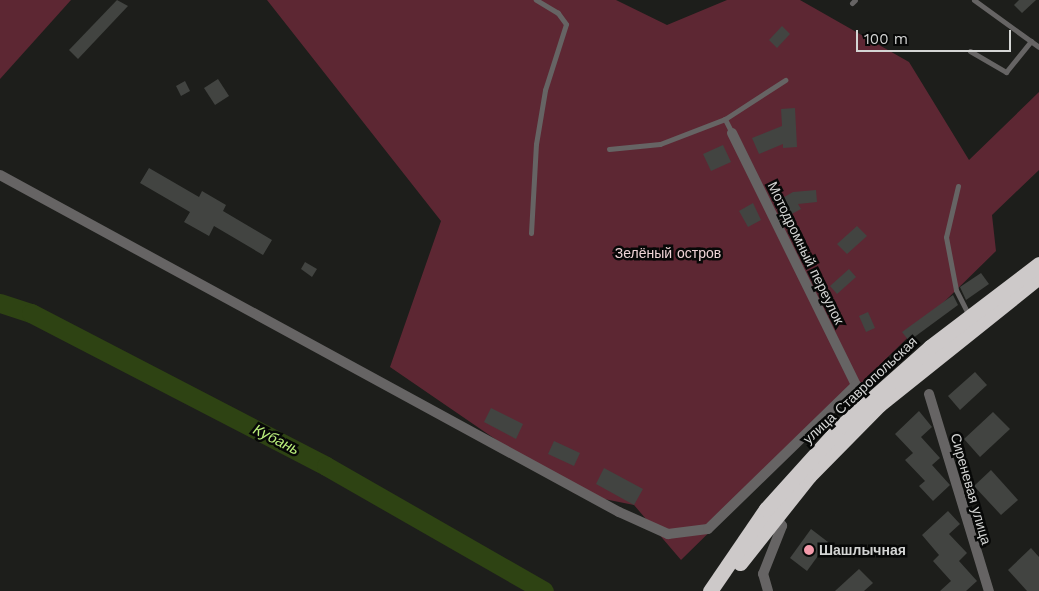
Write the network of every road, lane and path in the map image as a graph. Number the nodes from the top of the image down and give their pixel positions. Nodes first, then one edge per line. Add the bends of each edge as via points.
1 (536, 0) edge
2 (974, 0) edge
3 (1031, 42) junction
4 (1039, 47) edge
5 (970, 51) dead end
6 (785, 80) dead end
7 (725, 119) junction
8 (732, 133) joint
9 (609, 150) dead end
10 (0, 175) edge
11 (958, 186) dead end
12 (531, 233) dead end
13 (1039, 264) edge
14 (1039, 277) edge
15 (969, 317) junction
16 (856, 385) junction
17 (929, 394) dead end
18 (870, 399) junction
19 (775, 515) junction
20 (730, 568) junction
21 (710, 591) edge
22 (722, 591) edge
23 (768, 591) edge
24 (989, 591) edge

1 - 12 lane via 558,12 566,24 545,90 536,144
2 - 3 lane
3 - 4 lane
3 - 5 lane via 1006,72
6 - 7 lane
7 - 8 lane
7 - 9 lane via 660,144
8 - 16 street, Мотодромный переулок
10 - 16 street via 601,503 668,534 708,529
11 - 15 lane via 946,237 956,290
13 - 15 highway, улица Ставропольская
14 - 19 highway, улица Ставропольская via 879,406
15 - 18 highway, улица Ставропольская
16 - 18 street, Мотодромный переулок
17 - 24 street, Сиреневая улица
18 - 20 highway, улица Ставропольская via 804,465
19 - 20 highway, улица Ставропольская
19 - 23 street via 782,526 763,574
20 - 21 highway
20 - 22 highway

